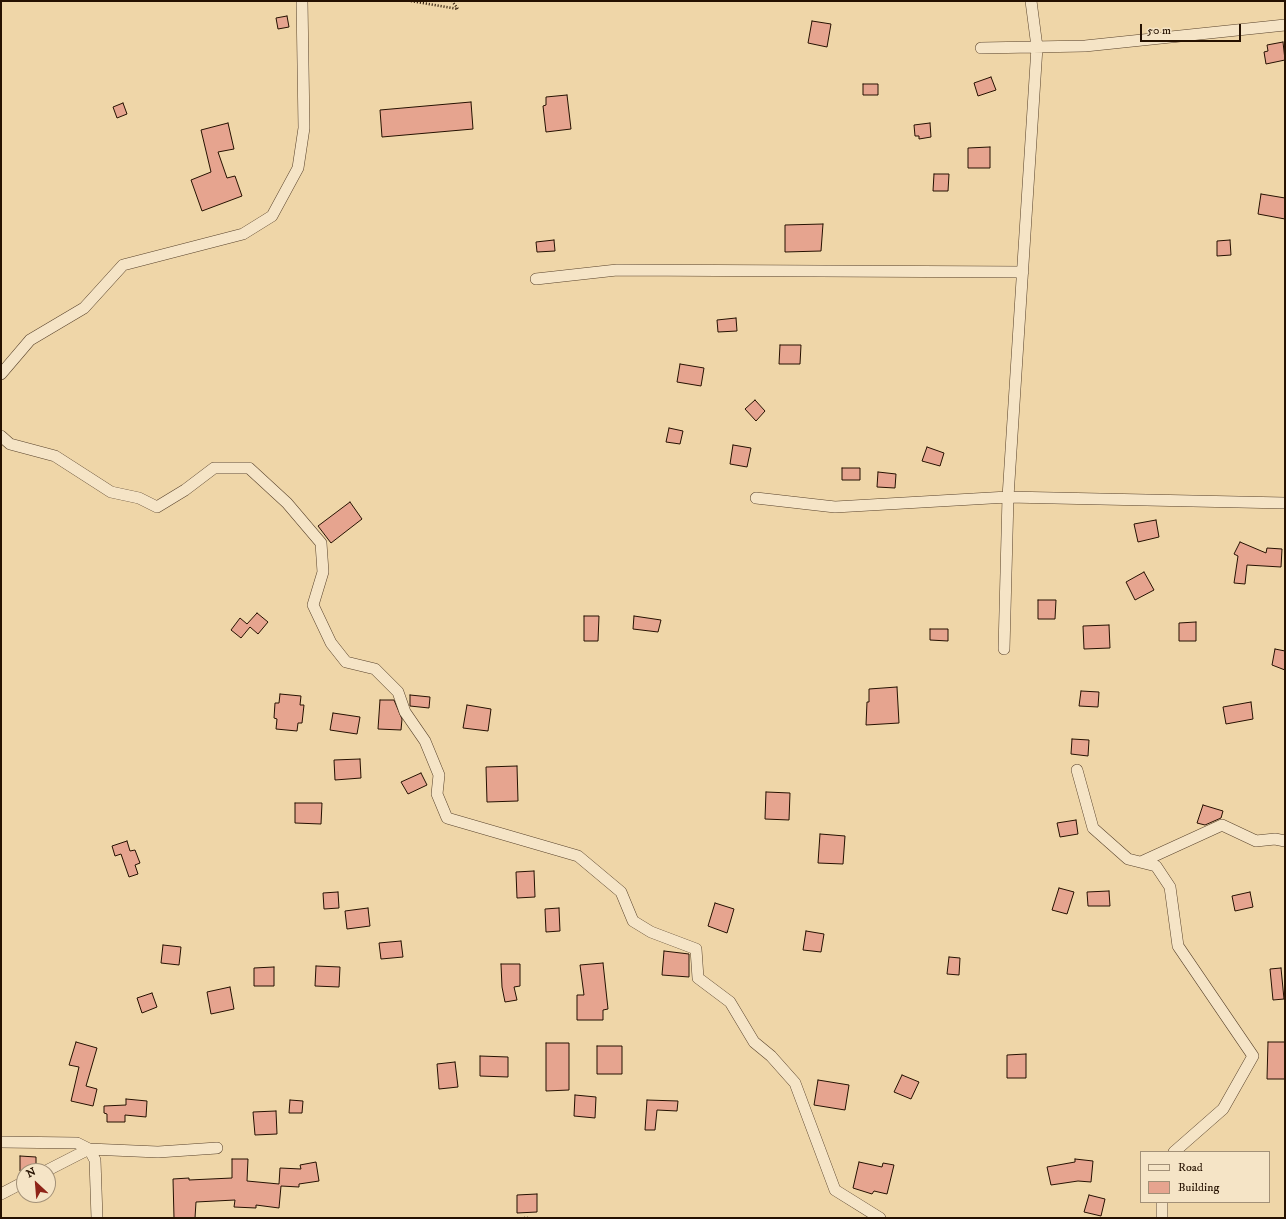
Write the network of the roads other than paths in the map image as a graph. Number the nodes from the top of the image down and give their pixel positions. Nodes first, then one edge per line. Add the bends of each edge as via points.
1 (302, 1) edge
2 (1031, 1) edge
3 (1285, 25) edge
4 (1037, 47) junction
5 (982, 48) dead end
6 (1023, 272) junction
7 (536, 279) dead end
8 (1, 374) edge
9 (1, 436) edge
10 (1008, 497) junction
11 (756, 498) dead end
12 (1285, 503) edge
13 (1004, 649) dead end
14 (1077, 770) dead end
15 (1285, 842) edge
16 (1141, 862) junction
17 (1, 1142) edge
18 (217, 1148) dead end
19 (89, 1149) junction
20 (1175, 1151) edge
21 (56, 1166) edge
22 (16, 1186) edge
23 (1, 1194) edge
24 (1162, 1203) edge
25 (96, 1218) edge
26 (880, 1218) edge
27 (1162, 1218) edge

1 - 8 street via 303,135 298,168 272,216 243,234 124,265 84,308 30,340
2 - 4 street
3 - 4 street via 1085,46
4 - 5 street
4 - 6 street
6 - 7 street via 617,270
6 - 10 street
9 - 26 street via 10,444 55,456 111,492 139,498 157,507 214,468 249,468 287,503 321,543 323,572 313,605 331,643 346,662 376,669 398,692 405,712 425,741 439,775 437,794 447,818 578,856 622,892 632,921 651,932 696,949 698,978 730,1002 754,1042 771,1056 795,1083 834,1190
10 - 11 street via 835,507
10 - 12 street
10 - 13 street
14 - 16 street via 1093,828 1128,859
15 - 16 street via 1275,839 1256,841 1222,825
16 - 20 street via 1156,866 1170,886 1178,946 1253,1056 1223,1109
17 - 19 street via 77,1142
18 - 19 street via 158,1152
19 - 21 street
19 - 25 street via 95,1160
22 - 23 street
24 - 27 street

